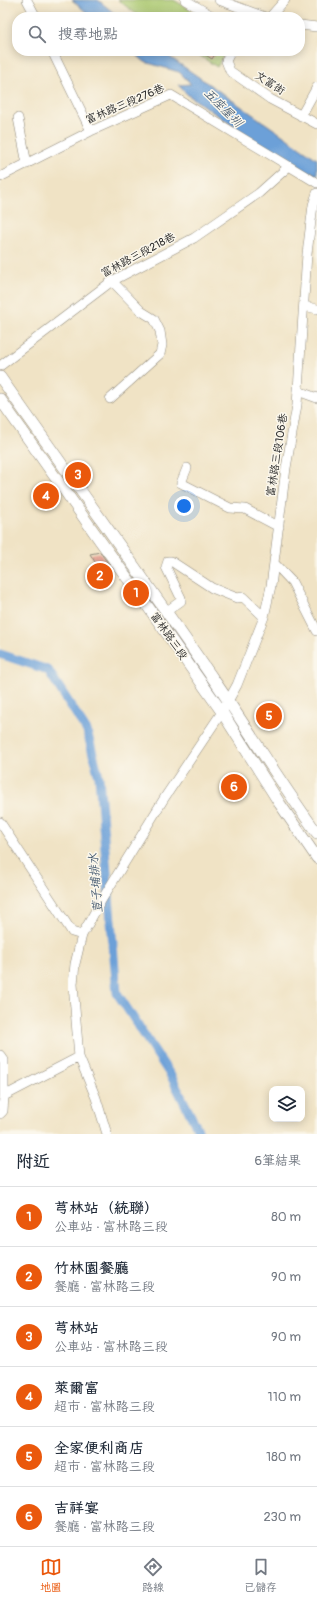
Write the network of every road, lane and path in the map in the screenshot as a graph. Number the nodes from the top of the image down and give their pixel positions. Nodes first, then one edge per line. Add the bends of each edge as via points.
1 (27, 0) edge
2 (185, 0) edge
3 (219, 0) edge
4 (285, 0) edge
5 (33, 12) edge
6 (205, 12) edge
7 (251, 12) edge
8 (274, 12) edge
9 (305, 26) edge
10 (317, 27) edge
11 (54, 56) edge
12 (228, 56) edge
13 (317, 87) edge
14 (302, 116) junction
15 (18, 118) dead end
16 (317, 124) edge
17 (91, 131) junction
18 (27, 164) junction
19 (288, 167) junction
20 (0, 177) edge
21 (317, 183) edge
22 (317, 193) edge
23 (112, 280) junction
24 (304, 306) junction
25 (317, 309) edge
26 (0, 366) edge
27 (0, 377) edge
28 (298, 391) junction
29 (317, 398) edge
30 (0, 399) edge
31 (110, 399) dead end
32 (187, 468) dead end
33 (279, 527) junction
34 (112, 535) junction
35 (101, 542) junction
36 (274, 563) junction
37 (149, 586) junction
38 (139, 594) junction
39 (167, 611) junction
40 (264, 617) junction
41 (317, 631) edge
42 (229, 701) junction
43 (222, 712) junction
44 (0, 822) edge
45 (317, 833) edge
46 (317, 858) edge
47 (82, 935) junction
48 (0, 1055) edge
49 (79, 1057) junction
50 (4, 1096) junction
51 (0, 1114) edge
52 (107, 1134) edge

1 - 5 street
2 - 6 street
3 - 7 street
4 - 8 street
9 - 10 street
11 - 17 street
12 - 14 street, 文富街 via 226,61 230,71 270,99
13 - 14 street
14 - 16 street, 文富街
15 - 18 street
17 - 18 street, 富林路三段276巷
17 - 19 street, 富林路三段276巷 via 171,95
18 - 20 street, 富林路三段276巷
19 - 21 street, 富林路三段276巷
19 - 23 street, 富林路三段218巷 via 259,193 194,238
22 - 24 street, 富林路三段106巷 via 313,205
23 - 26 street, 富林路三段218巷
23 - 31 street via 141,311 154,319 160,331 162,345 160,354
24 - 25 street
24 - 28 street, 富林路三段106巷
27 - 34 main road, 富林路三段
28 - 29 street
28 - 33 street, 富林路三段106巷
30 - 35 main road, 富林路三段
32 - 33 street via 181,483 230,508 245,509
33 - 36 street, 富林路三段106巷
34 - 35 street
34 - 37 main road, 富林路三段
35 - 38 main road, 富林路三段
36 - 40 street, 富林路三段106巷
36 - 41 street via 292,582
37 - 38 street
37 - 39 main road, 富林路三段
38 - 43 main road, 富林路三段
39 - 40 street via 182,598 166,568 168,561 173,561 212,588 237,598 243,597
39 - 42 main road, 富林路三段
40 - 42 street, 富林路三段106巷
42 - 43 street, 富林路三段106巷
42 - 45 main road, 富林路三段
43 - 46 main road, 富林路三段
43 - 47 street, 富林路三段106巷 via 112,882
44 - 47 street via 72,932
47 - 49 street, 富林路三段106巷 via 75,964 74,984
48 - 50 street via 4,1060
49 - 50 street
49 - 52 street, 富林路三段106巷
50 - 51 street via 3,1111

